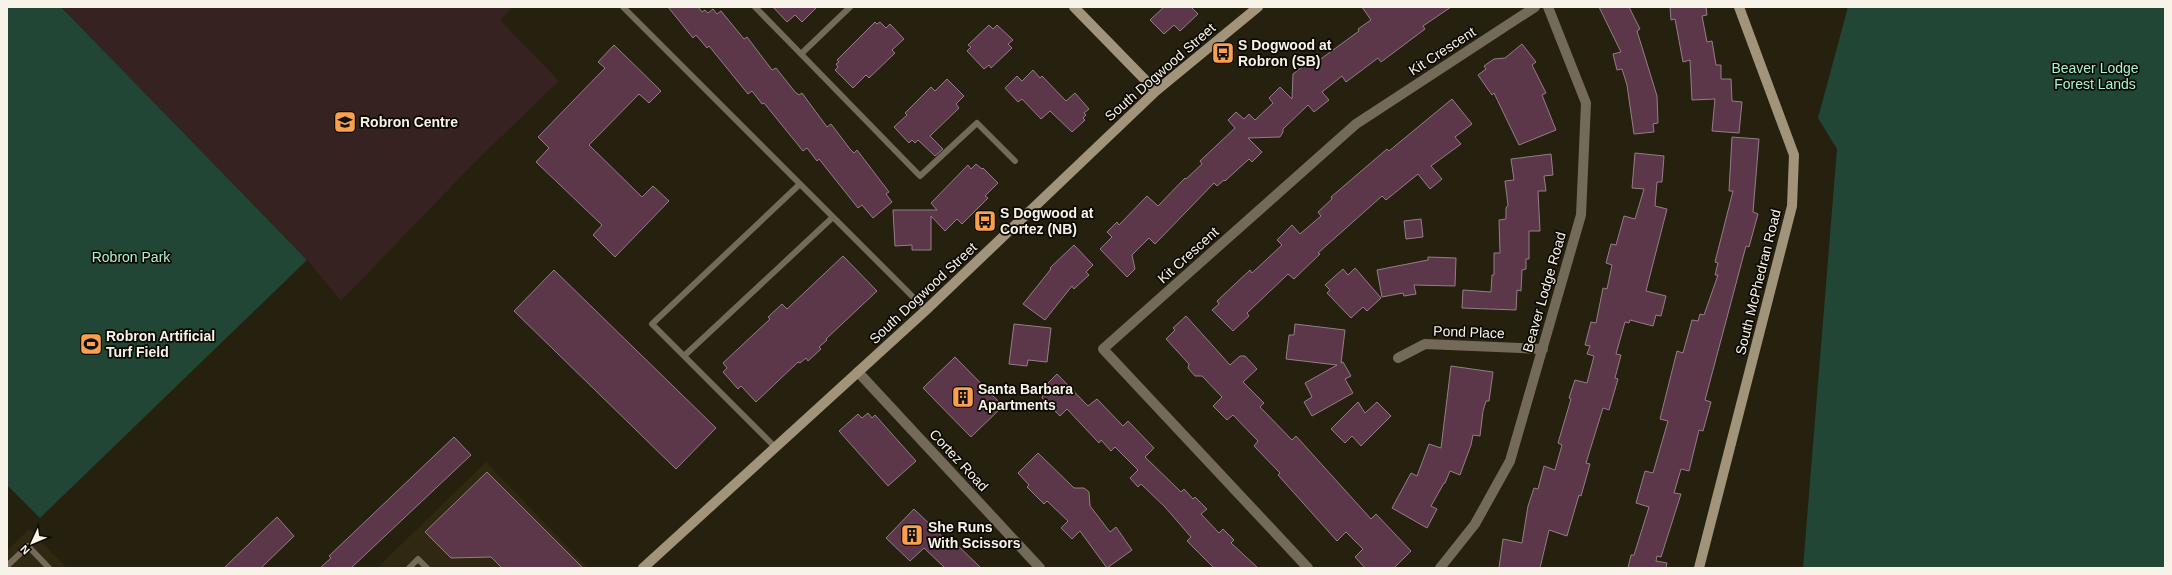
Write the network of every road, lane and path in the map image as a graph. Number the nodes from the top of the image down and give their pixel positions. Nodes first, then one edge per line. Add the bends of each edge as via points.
1 (623, 7) edge
2 (755, 7) edge
3 (850, 7) edge
4 (1074, 7) edge
5 (1258, 7) edge
6 (1535, 7) edge
7 (1548, 7) edge
8 (1740, 7) edge
9 (801, 54) junction
10 (1156, 91) junction
11 (1015, 161) dead end
12 (800, 184) junction
13 (834, 217) junction
14 (926, 310) junction
15 (1543, 349) junction
16 (684, 356) junction
17 (1398, 358) dead end
18 (858, 372) junction
19 (775, 447) junction
20 (7, 566) edge
21 (49, 568) edge
22 (409, 568) edge
23 (427, 568) edge
24 (642, 568) edge
25 (1040, 568) edge
26 (1308, 568) edge
27 (1440, 568) edge
28 (1699, 568) edge

1 - 12 lane
2 - 9 lane
3 - 9 lane
4 - 10 main road
5 - 10 main road, South Dogwood Street
6 - 26 street, Kit Crescent via 1356,124 1103,349
7 - 15 street, Beaver Lodge Road via 1586,103 1581,215
8 - 28 main road, South McPhedran Road via 1794,155 1792,206
9 - 11 lane via 920,176 977,122
10 - 14 main road, South Dogwood Street
12 - 13 lane
12 - 16 lane via 652,324
13 - 14 lane
13 - 16 lane
14 - 18 main road, South Dogwood Street
15 - 17 street, Pond Place via 1424,344
15 - 27 street, Beaver Lodge Road via 1510,461 1474,524
16 - 19 lane
18 - 19 main road, South Dogwood Street
18 - 25 street, Cortez Road
19 - 24 main road, South Dogwood Street
20 - 21 lane via 28,546
22 - 23 lane via 418,559

